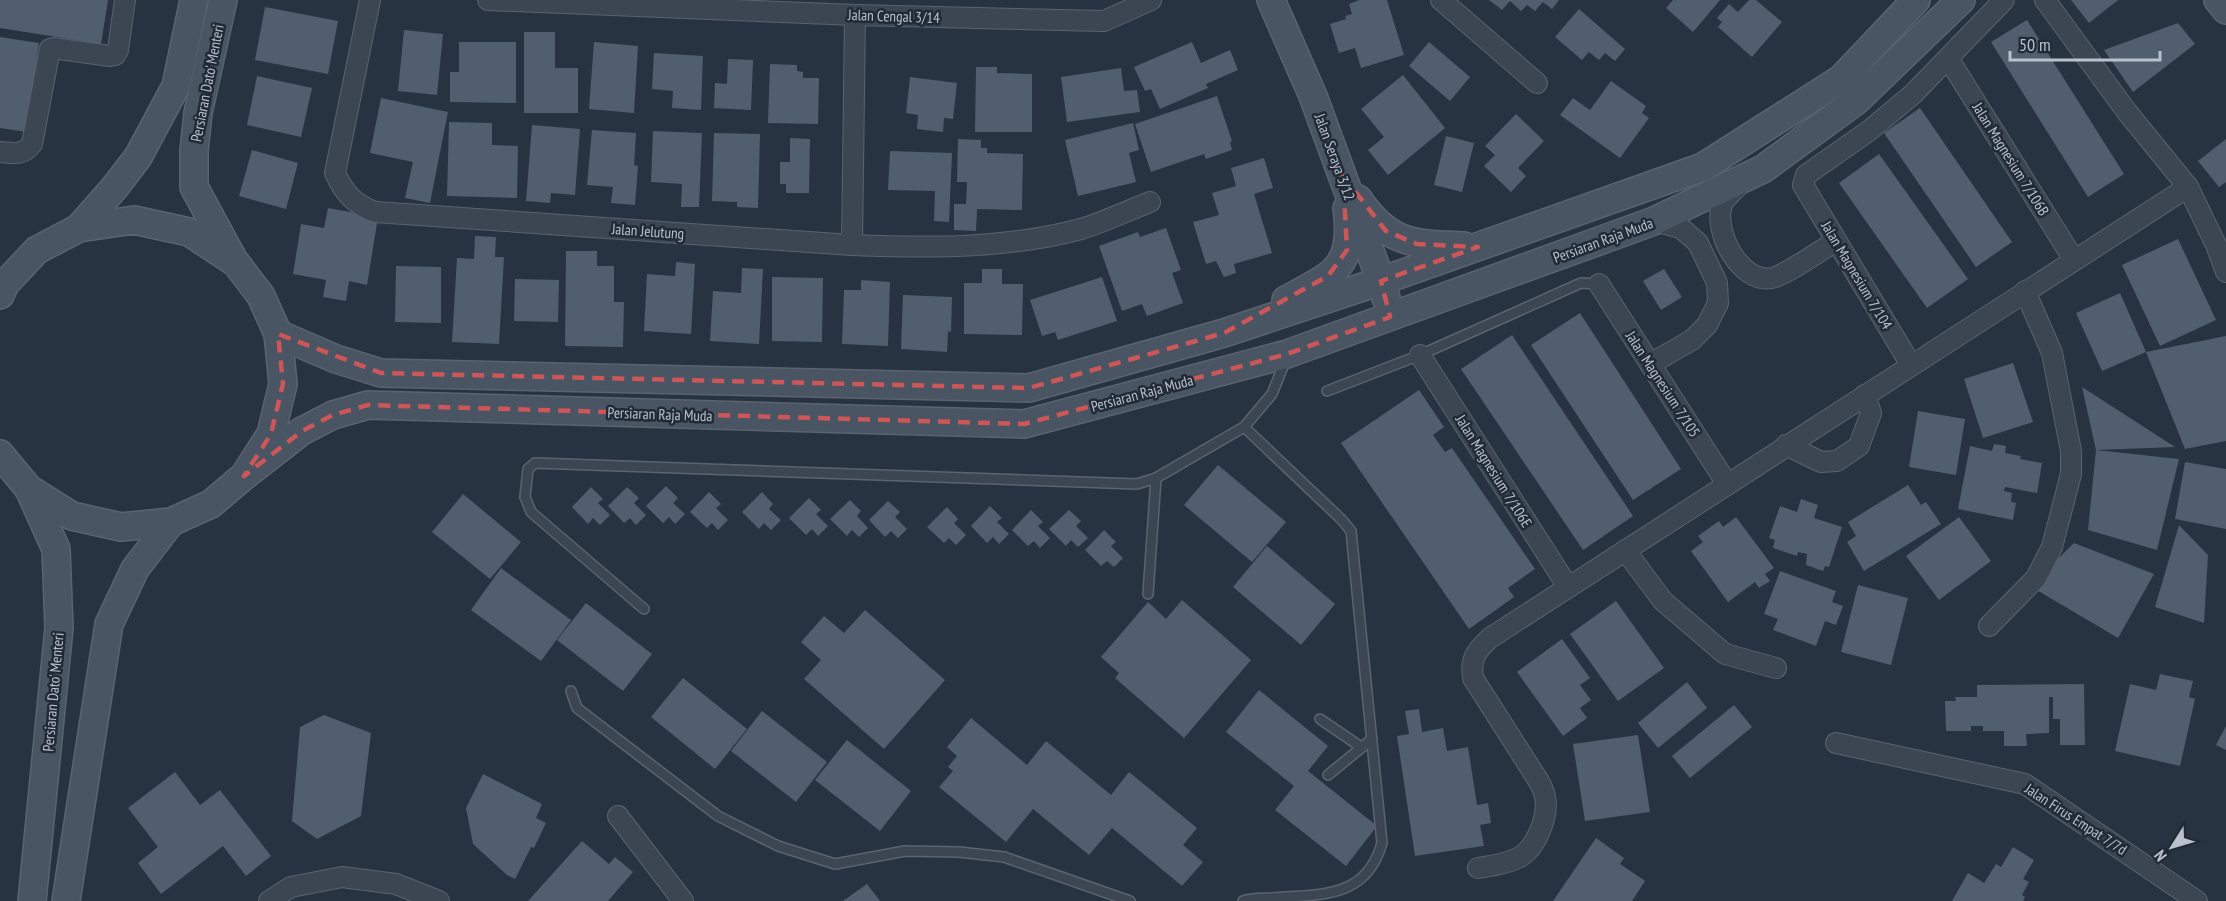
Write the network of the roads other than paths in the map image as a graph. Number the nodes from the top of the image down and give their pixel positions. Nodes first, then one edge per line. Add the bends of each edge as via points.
1 (125, 0) edge
2 (194, 0) edge
3 (223, 0) edge
4 (370, 0) edge
5 (488, 0) edge
6 (1151, 0) edge
7 (1271, 0) edge
8 (1442, 0) edge
9 (1916, 0) edge
10 (1961, 0) edge
11 (2004, 0) edge
12 (2045, 0) edge
13 (2218, 0) edge
14 (2226, 10) edge
15 (855, 15) junction
16 (1948, 58) junction
17 (1537, 83) dead end
18 (0, 152) edge
19 (1342, 176) junction
20 (1746, 177) junction
21 (2188, 187) junction
22 (1150, 202) dead end
23 (1654, 221) junction
24 (79, 228) junction
25 (1836, 241) junction
26 (852, 245) junction
27 (1478, 247) junction
28 (2074, 260) junction
29 (236, 263) junction
30 (2226, 272) edge
31 (1381, 281) junction
32 (1599, 284) joint
33 (2, 289) edge
34 (2025, 291) junction
35 (1390, 316) junction
36 (1224, 333) junction
37 (278, 334) junction
38 (1287, 354) junction
39 (1420, 355) junction
40 (1650, 364) junction
41 (1911, 365) junction
42 (1327, 391) dead end
43 (1865, 395) junction
44 (1244, 427) junction
45 (1786, 446) junction
46 (0, 454) edge
47 (244, 476) junction
48 (1156, 478) junction
49 (1727, 484) junction
50 (30, 489) junction
51 (171, 522) junction
52 (1625, 550) junction
53 (1568, 587) junction
54 (1148, 594) dead end
55 (644, 609) dead end
56 (1989, 627) dead end
57 (1776, 668) dead end
58 (571, 691) dead end
59 (1320, 719) dead end
60 (1372, 739) junction
61 (1836, 743) dead end
62 (1361, 747) junction
63 (1328, 775) dead end
64 (618, 816) dead end
65 (1478, 868) dead end
66 (70, 896) edge
67 (33, 901) edge
68 (269, 901) edge
69 (439, 901) edge
70 (682, 901) edge
71 (1130, 901) edge
72 (1243, 901) edge
73 (2197, 901) edge

1 - 18 street via 115,55 50,49 32,144 19,154
2 - 24 main road, Persiaran Dato' Menteri via 176,86 138,157
3 - 29 main road, Persiaran Dato' Menteri via 198,113 194,187
4 - 26 street, Jalan Jelutung via 335,172 341,187 362,207 375,212
5 - 15 street, Jalan Cengal 3/14
6 - 15 street, Jalan Cengal 3/14 via 1104,21
7 - 19 main road, Jalan Seraya 3/12 via 1313,96
8 - 17 street
9 - 27 main road via 1841,79 1703,167
10 - 20 main road, Persiaran Raja Muda via 1856,101 1763,169
11 - 16 street
12 - 21 street
13 - 14 main road
15 - 26 street
16 - 25 street, Jalan Magnesium 7/104 via 1870,130 1806,174 1803,185
16 - 28 street, Jalan Magnesium 7/106B
19 - 27 main road via 1369,215 1386,231 1417,244
19 - 31 main road, Jalan Seraya 3/12
19 - 36 main road via 1350,231 1341,264 1328,276
20 - 23 main road, Persiaran Raja Muda
20 - 25 street via 1722,203 1720,221 1727,243 1744,271 1757,278 1773,278
21 - 28 street
21 - 30 street
22 - 26 street, Jalan Jelutung via 1081,229 1007,243 929,248
23 - 35 main road, Persiaran Raja Muda
23 - 40 street via 1682,228 1698,243 1717,283 1718,303 1707,325 1692,340
24 - 29 main road via 134,220 189,232
24 - 33 main road via 37,250
25 - 41 street, Jalan Magnesium 7/104
27 - 31 main road
28 - 34 street
29 - 37 main road via 261,296
31 - 35 main road, Jalan Seraya 3/12
31 - 36 main road
32 - 39 lane via 1581,283
32 - 40 street, Jalan Magnesium 7/105
34 - 41 street
34 - 56 street via 2052,353 2071,452 2071,474 2052,547 2036,578
35 - 38 main road, Persiaran Raja Muda
36 - 37 main road via 1029,388 381,373
37 - 47 main road via 283,384 271,434
38 - 44 lane via 1272,394
38 - 47 main road, Persiaran Raja Muda via 1024,424 368,405 333,415 302,431
39 - 42 lane
39 - 53 street, Jalan Magnesium 7/106E
40 - 49 street, Jalan Magnesium 7/105
41 - 43 street
43 - 45 street
43 - 45 street via 1871,414 1859,446 1837,461 1821,462
44 - 48 lane
44 - 60 lane via 1351,531
45 - 49 street
46 - 50 main road
47 - 51 main road via 211,504
48 - 54 lane
48 - 55 lane via 1137,484 535,463 528,469 525,497 531,512
49 - 52 street
50 - 51 main road via 72,516 121,527
50 - 67 main road, Persiaran Dato' Menteri via 56,549 59,628
51 - 66 main road via 135,569 109,624
52 - 53 street
52 - 57 street via 1663,601 1725,654
53 - 65 street via 1490,638 1473,659 1473,678 1538,780 1546,804 1544,819 1531,846 1520,857
58 - 71 lane via 577,708 718,816 778,846 835,864 904,851 1004,857
59 - 62 lane
60 - 62 lane
60 - 72 lane via 1382,843 1378,858 1354,885 1335,893
61 - 73 street, Jalan Firus Empat 7/7d via 2025,784
62 - 63 lane
64 - 70 street
68 - 69 street via 291,887 342,877 396,884

